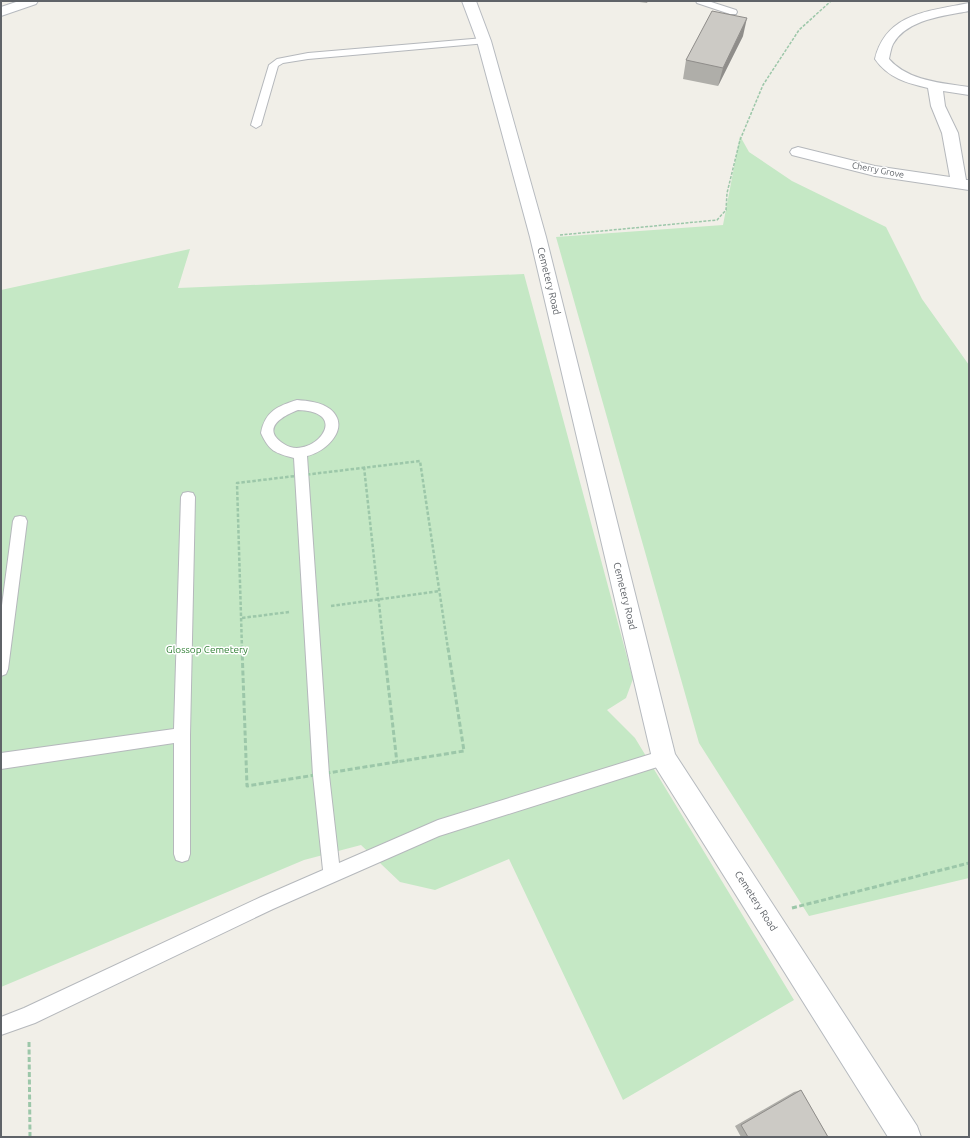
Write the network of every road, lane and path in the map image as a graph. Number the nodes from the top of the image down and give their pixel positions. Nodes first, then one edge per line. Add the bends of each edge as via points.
1 (31, 1) edge
2 (469, 1) edge
3 (700, 1) edge
4 (831, 1) edge
5 (969, 7) edge
6 (1, 12) edge
7 (733, 12) dead end
8 (484, 41) junction
9 (935, 85) junction
10 (969, 91) edge
11 (256, 125) dead end
12 (798, 152) dead end
13 (964, 184) edge
14 (538, 237) junction
15 (300, 453) junction
16 (364, 467) junction
17 (302, 475) junction
18 (188, 497) dead end
19 (20, 521) dead end
20 (440, 591) junction
21 (378, 599) junction
22 (310, 608) junction
23 (242, 618) junction
24 (1, 669) edge
25 (182, 735) junction
26 (664, 758) junction
27 (1, 761) edge
28 (397, 763) junction
29 (321, 775) junction
30 (182, 854) dead end
31 (969, 863) edge
32 (332, 874) junction
33 (764, 915) junction
34 (28, 1016) junction
35 (1, 1026) edge
36 (30, 1137) edge
37 (906, 1137) edge

1 - 6 street
2 - 8 street, Cemetery Road
3 - 7 lane
4 - 14 path via 799,30 763,85 740,140 727,193 726,210 718,220
5 - 9 street via 920,19 898,28 883,48 882,59 888,67 898,74
8 - 11 lane via 308,56 280,61 274,65
8 - 14 street, Cemetery Road
9 - 10 street
9 - 13 street, Cherry Grove via 938,106 950,133
12 - 13 street, Cherry Grove via 875,171
14 - 26 street, Cemetery Road
15 - 15 lane via 319,446 327,439 332,426 331,421 320,408 310,405 286,407 268,424 268,438 274,446 286,452
15 - 17 lane
16 - 17 path
16 - 20 path via 420,461
16 - 21 path
17 - 22 lane
17 - 23 path via 237,482
18 - 25 lane
19 - 24 lane
20 - 21 path
20 - 28 path via 464,752
21 - 22 path
21 - 28 path
22 - 23 path
22 - 29 lane
23 - 29 path via 247,786
25 - 27 lane
25 - 30 lane
26 - 32 lane via 438,828
26 - 33 street, Cemetery Road
28 - 29 path
29 - 32 lane
31 - 33 path
32 - 34 lane
33 - 37 street, Cemetery Road
34 - 35 lane
34 - 36 path

